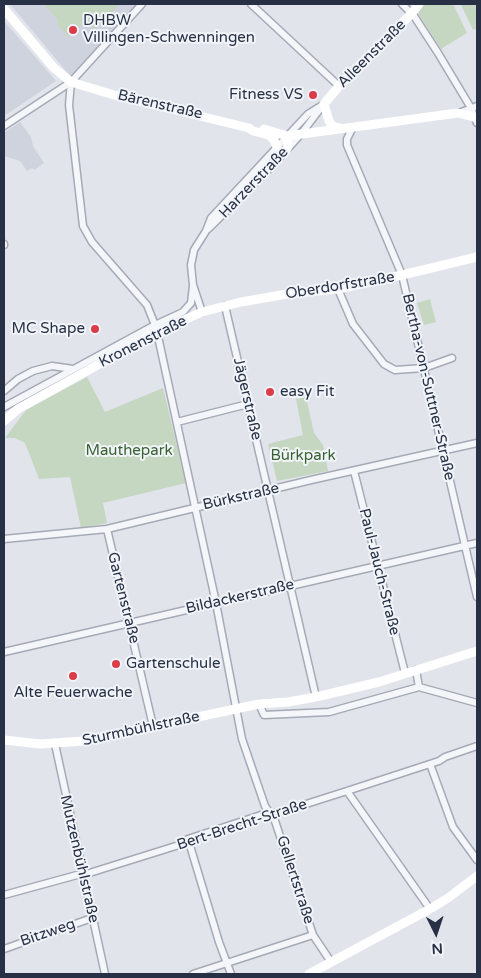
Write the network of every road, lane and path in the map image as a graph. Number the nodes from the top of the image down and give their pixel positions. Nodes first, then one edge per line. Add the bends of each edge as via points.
1 (142, 4) edge
2 (251, 4) edge
3 (402, 4) edge
4 (419, 4) edge
5 (4, 9) edge
6 (412, 13) junction
7 (71, 82) junction
8 (339, 86) junction
9 (324, 104) junction
10 (474, 107) edge
11 (458, 113) junction
12 (477, 119) edge
13 (4, 126) edge
14 (353, 127) junction
15 (249, 128) junction
16 (340, 128) junction
17 (289, 134) junction
18 (301, 134) junction
19 (281, 149) junction
20 (477, 256) edge
21 (402, 275) junction
22 (193, 285) junction
23 (338, 289) junction
24 (189, 306) joint
25 (225, 306) junction
26 (202, 312) junction
27 (156, 328) junction
28 (452, 358) dead end
29 (424, 368) junction
30 (74, 369) junction
31 (83, 373) junction
32 (4, 391) edge
33 (248, 404) junction
34 (4, 407) edge
35 (4, 421) edge
36 (177, 422) junction
37 (477, 443) edge
38 (443, 451) junction
39 (354, 471) junction
40 (268, 491) junction
41 (196, 507) junction
42 (107, 529) junction
43 (4, 539) edge
44 (477, 543) edge
45 (464, 546) junction
46 (377, 566) junction
47 (289, 586) junction
48 (477, 597) edge
49 (216, 602) junction
50 (130, 623) junction
51 (477, 651) edge
52 (4, 652) edge
53 (416, 670) junction
54 (405, 673) junction
55 (419, 687) junction
56 (316, 697) junction
57 (477, 703) edge
58 (259, 704) junction
59 (238, 709) junction
60 (154, 726) junction
61 (4, 740) edge
62 (55, 744) junction
63 (477, 746) edge
64 (430, 764) junction
65 (347, 791) junction
66 (271, 815) junction
67 (188, 840) junction
68 (477, 860) edge
69 (83, 874) junction
70 (477, 876) edge
71 (4, 895) edge
72 (430, 909) junction
73 (92, 918) junction
74 (313, 935) junction
75 (4, 949) edge
76 (330, 962) junction
77 (226, 963) junction
78 (105, 974) edge
79 (193, 974) edge
80 (231, 974) edge
81 (309, 974) edge

1 - 7 street
2 - 8 street
3 - 6 street
4 - 6 main road, Alleenstraße
5 - 7 main road via 54,68
6 - 8 main road, Alleenstraße
6 - 10 street
7 - 13 street
7 - 15 main road, Bärenstraße
7 - 27 street, Gellertstraße via 69,105 84,226 92,242 147,305
8 - 9 main road, Alleenstraße
9 - 16 main road via 328,121
9 - 17 street, Alleenstraße via 308,114
9 - 18 street, Alleenstraße
10 - 11 street
10 - 12 street
11 - 12 main road
11 - 14 main road
14 - 16 main road
14 - 21 street, Bertha-von-Suttner-Straße via 347,145
15 - 17 main road, Bärenstraße
15 - 19 main road, Bärenstraße via 269,135
16 - 18 main road
17 - 18 main road
17 - 19 main road via 288,145
18 - 19 street, Harzerstraße
19 - 22 street, Harzerstraße via 225,214 206,231 194,250 191,265
20 - 21 main road, Oberdorfstraße
21 - 23 main road, Oberdorfstraße
21 - 29 street, Bertha-von-Suttner-Straße
22 - 24 street, Harzerstraße
22 - 26 street, Harzerstraße
23 - 25 main road, Oberdorfstraße via 287,294
23 - 29 street via 353,324 384,364 395,370
24 - 27 street, Kronenstraße
25 - 26 main road, Oberdorfstraße
25 - 33 street, Jägerstraße
26 - 27 main road, Kronenstraße
27 - 30 street, Kronenstraße
27 - 31 main road, Kronenstraße
27 - 36 street, Gellertstraße
28 - 29 street
29 - 38 street, Bertha-von-Suttner-Straße
30 - 31 street, Kronenstraße
30 - 32 street, Kronenstraße via 57,366 33,371
30 - 34 street, Kronenstraße
31 - 35 main road, Kronenstraße via 18,409
33 - 36 street
33 - 40 street, Jägerstraße
36 - 41 street, Gellertstraße
37 - 38 street, Bürkstraße
38 - 39 street, Bürkstraße
38 - 45 street, Bertha-von-Suttner-Straße
39 - 40 street, Bürkstraße
39 - 46 street, Paul-Jauch-Straße
40 - 41 street, Bürkstraße
40 - 47 street, Jägerstraße
41 - 42 street, Bürkstraße
41 - 49 street, Gellertstraße
42 - 43 street, Bürkstraße
42 - 50 street, Gartenstraße
44 - 45 street, Bildackerstraße
45 - 46 street, Bildackerstraße
45 - 48 street, Bertha-von-Suttner-Straße
46 - 47 street, Bildackerstraße
46 - 54 street, Paul-Jauch-Straße
47 - 49 street, Bildackerstraße
47 - 56 street, Jägerstraße
49 - 50 street, Bildackerstraße
49 - 59 street, Gellertstraße
50 - 52 street, Bildackerstraße
50 - 60 street, Gartenstraße
51 - 53 main road, Sturmbühlstraße
53 - 54 main road, Sturmbühlstraße
53 - 55 street
54 - 56 main road, Sturmbühlstraße
55 - 57 street
55 - 58 street via 329,712 264,715
56 - 58 main road, Sturmbühlstraße
58 - 59 main road, Sturmbühlstraße
59 - 60 main road, Sturmbühlstraße
59 - 66 street, Gellertstraße via 242,739
60 - 62 main road, Sturmbühlstraße
61 - 62 main road, Sturmbühlstraße
62 - 69 street, Mutzenbühlstraße
63 - 64 street, Bert-Brecht-Straße
64 - 65 street, Bert-Brecht-Straße
64 - 68 street via 453,827
65 - 66 street, Bert-Brecht-Straße
65 - 72 street
66 - 67 street, Bert-Brecht-Straße
66 - 74 street, Gellertstraße
67 - 69 street, Bert-Brecht-Straße
67 - 77 street
69 - 71 street, Bert-Brecht-Straße
69 - 73 street, Mutzenbühlstraße
70 - 72 main road
72 - 76 main road
73 - 75 street, Bitzweg
73 - 78 street, Mutzenbühlstraße
74 - 76 street, Gellertstraße
74 - 77 street
76 - 81 main road
77 - 79 street
77 - 80 street

